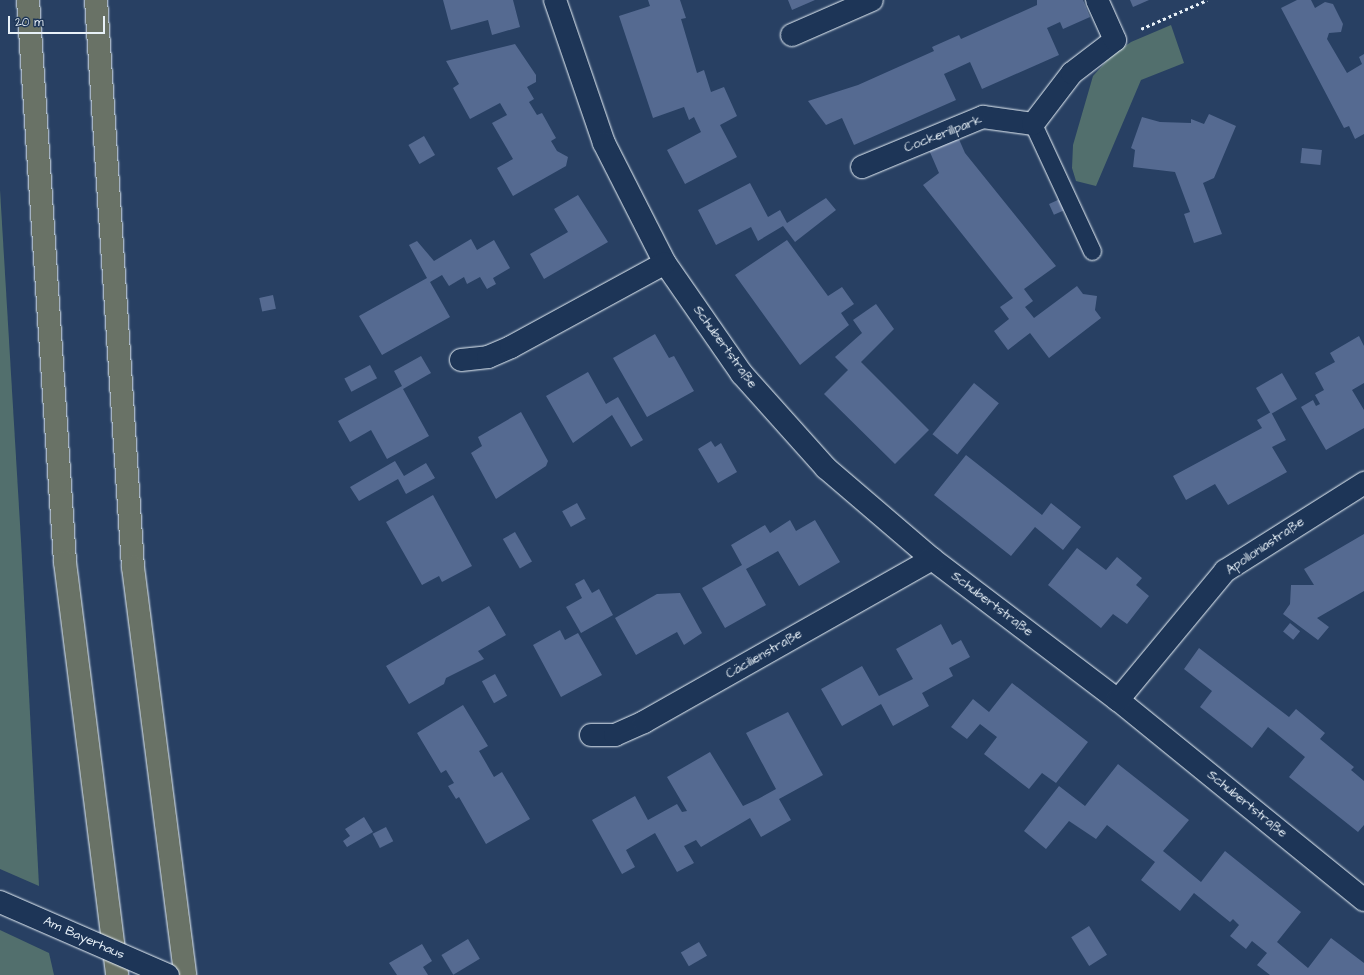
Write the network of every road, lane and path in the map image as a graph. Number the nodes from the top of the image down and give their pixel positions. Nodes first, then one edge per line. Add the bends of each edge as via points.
1 (28, 0) edge
2 (96, 0) edge
3 (555, 0) edge
4 (872, 0) edge
5 (1097, 0) edge
6 (1207, 0) edge
7 (792, 35) dead end
8 (1115, 40) junction
9 (1033, 124) junction
10 (862, 167) dead end
11 (1092, 251) dead end
12 (665, 263) junction
13 (461, 360) dead end
14 (1364, 483) edge
15 (932, 559) junction
16 (1118, 700) junction
17 (591, 735) dead end
18 (1364, 900) edge
19 (0, 902) edge
20 (116, 975) edge
21 (168, 975) edge
22 (185, 975) edge

1 - 20 highway via 65,562
2 - 22 highway via 132,567
3 - 12 street, Schubertstraße via 604,143
4 - 7 street
5 - 8 street
6 - 8 path
8 - 9 street via 1072,73
9 - 10 street, Cockerillpark via 983,117
9 - 11 lane
12 - 13 street via 511,347 488,357
12 - 15 street, Schubertstraße via 747,380 826,468
14 - 16 street, Apolloniastraße via 1225,571
15 - 16 street, Schubertstraße
15 - 17 street, Cäcilienstraße via 644,722 615,735
16 - 18 street, Schubertstraße
19 - 21 street, Am Bayerhaus, bridge

